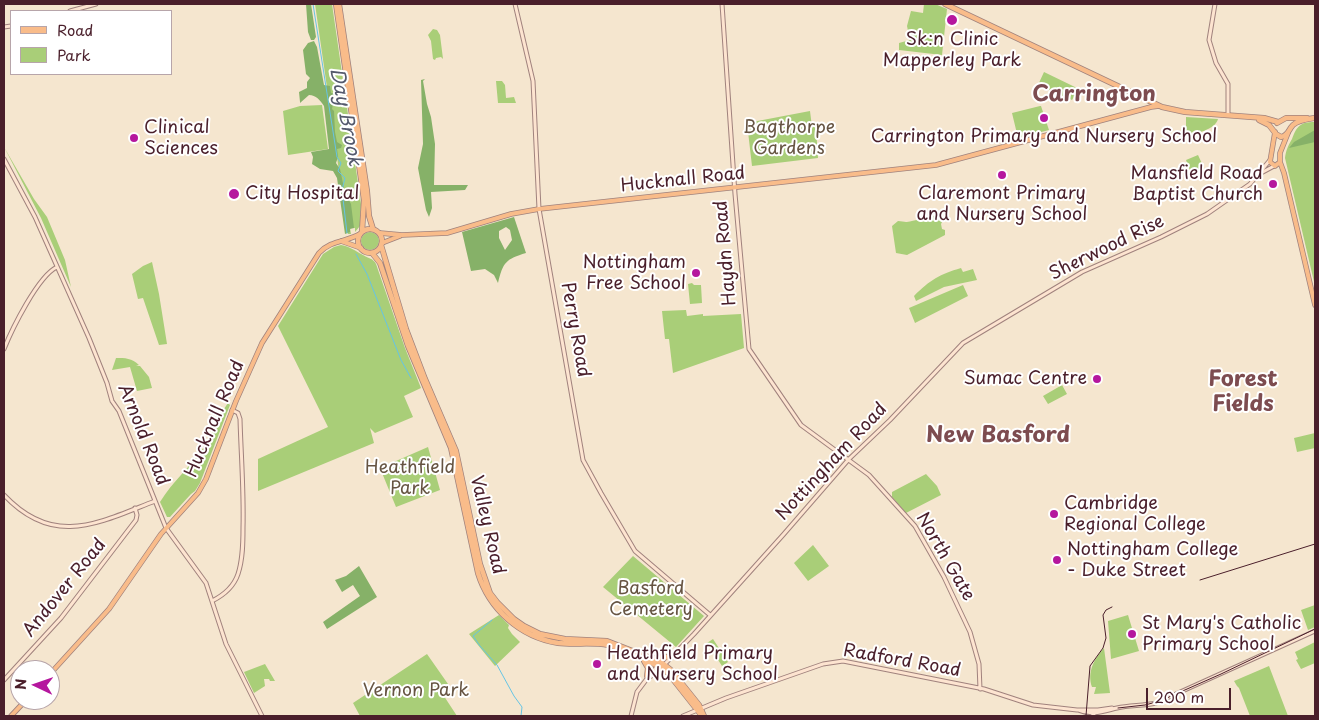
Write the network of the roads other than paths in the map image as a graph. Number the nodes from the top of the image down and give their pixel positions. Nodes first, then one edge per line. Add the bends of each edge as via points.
1 (96, 4) edge
2 (336, 4) edge
3 (340, 4) edge
4 (515, 4) edge
5 (722, 4) edge
6 (945, 4) edge
7 (1215, 4) edge
8 (74, 10) edge
9 (344, 44) junction
10 (1152, 104) junction
11 (1228, 116) junction
12 (1315, 118) edge
13 (1258, 119) junction
14 (1279, 122) junction
15 (1274, 132) junction
16 (1288, 132) junction
17 (4, 159) edge
18 (1270, 159) junction
19 (1278, 163) junction
20 (1260, 173) junction
21 (734, 188) junction
22 (539, 209) junction
23 (373, 229) junction
24 (361, 233) junction
25 (380, 233) junction
26 (402, 235) junction
27 (339, 241) junction
28 (382, 244) junction
29 (361, 248) junction
30 (372, 252) junction
31 (57, 267) junction
32 (1039, 297) joint
33 (1315, 305) edge
34 (4, 349) edge
35 (232, 410) junction
36 (849, 459) junction
37 (4, 495) edge
38 (155, 501) junction
39 (135, 508) junction
40 (166, 528) junction
41 (212, 601) junction
42 (710, 615) junction
43 (1315, 631) edge
44 (671, 657) junction
45 (649, 658) junction
46 (643, 660) junction
47 (60, 663) edge
48 (663, 665) junction
49 (647, 678) junction
50 (4, 680) edge
51 (980, 688) junction
52 (1077, 710) junction
53 (699, 712) edge
54 (1083, 712) junction
55 (1095, 713) edge
56 (262, 716) edge
57 (631, 716) edge
58 (683, 716) edge
59 (703, 716) edge
60 (1087, 716) edge

1 - 8 street
2 - 9 highway
3 - 9 highway
4 - 22 street, Perry Road via 533,81
5 - 21 street, Haydn Road
6 - 10 highway
7 - 11 street via 1209,40 1216,63 1228,84
9 - 23 highway via 368,216
9 - 24 highway via 364,200
10 - 11 highway via 1185,112
10 - 21 main road, Hucknall Road via 936,164
11 - 13 highway
12 - 14 highway via 1286,118
12 - 16 highway via 1298,122
13 - 14 highway
13 - 15 highway
14 - 15 highway via 1274,126
14 - 16 highway via 1288,124
15 - 16 highway via 1281,137
15 - 18 main road
16 - 19 main road
17 - 31 street, Arnold Road
18 - 19 main road via 1270,163
18 - 19 main road via 1276,155
18 - 20 street, Sherwood Rise
19 - 20 street, Sherwood Rise
19 - 33 main road via 1285,177
20 - 32 street, Sherwood Rise via 1241,191 1186,225 1088,269
21 - 22 main road, Hucknall Road
21 - 36 street, Haydn Road via 749,349 801,425
22 - 26 main road, Hucknall Road via 505,215 447,233
22 - 42 street, Perry Road via 584,460 635,551
23 - 24 highway
23 - 25 highway
24 - 27 main road, Hucknall Road
24 - 29 highway via 358,241
25 - 26 main road, Hucknall Road
25 - 28 highway
26 - 28 main road, Hucknall Road
27 - 29 main road
27 - 35 main road, Hucknall Road via 319,253 290,298 262,343
28 - 30 highway
28 - 45 highway, Valley Road via 408,335 456,451 480,564 490,593 507,613 532,631 558,638 608,641
29 - 30 highway
30 - 46 highway, Valley Road via 380,263 408,346 451,448 478,573 494,605 518,628 541,638 559,643 609,645
31 - 34 street via 48,274 30,300
31 - 38 street, Arnold Road via 94,348 112,401
32 - 36 street, Nottingham Road via 963,344
35 - 40 main road, Hucknall Road via 203,485
35 - 41 street via 240,419 244,506 241,559 233,583
36 - 42 street, Nottingham Road
36 - 51 street, North Gate via 875,481 910,520 937,565 975,647
37 - 39 street via 27,514 60,526 96,524
38 - 39 street
38 - 40 street, Arnold Road
39 - 50 street, Andover Road via 136,520 40,643
40 - 41 street, Arnold Road via 202,576
40 - 47 main road, Hucknall Road via 108,609
41 - 56 street, Arnold Road via 232,658
42 - 44 street, Nottingham Road
43 - 55 street, Radford Road via 1160,701
44 - 45 highway
44 - 48 street, Nottingham Road
45 - 48 highway, Valley Road
46 - 48 highway, Valley Road
46 - 49 highway via 647,666
48 - 49 street, Nottingham Road
48 - 53 highway, Valley Road
49 - 57 street via 638,692
51 - 52 street, Radford Road via 1033,705
51 - 53 street, Radford Road via 843,661 823,664 726,698
52 - 54 street, Radford Road
52 - 55 street, Radford Road
53 - 58 street, Radford Road
53 - 59 highway, Valley Road
54 - 55 street, Radford Road
54 - 60 street

